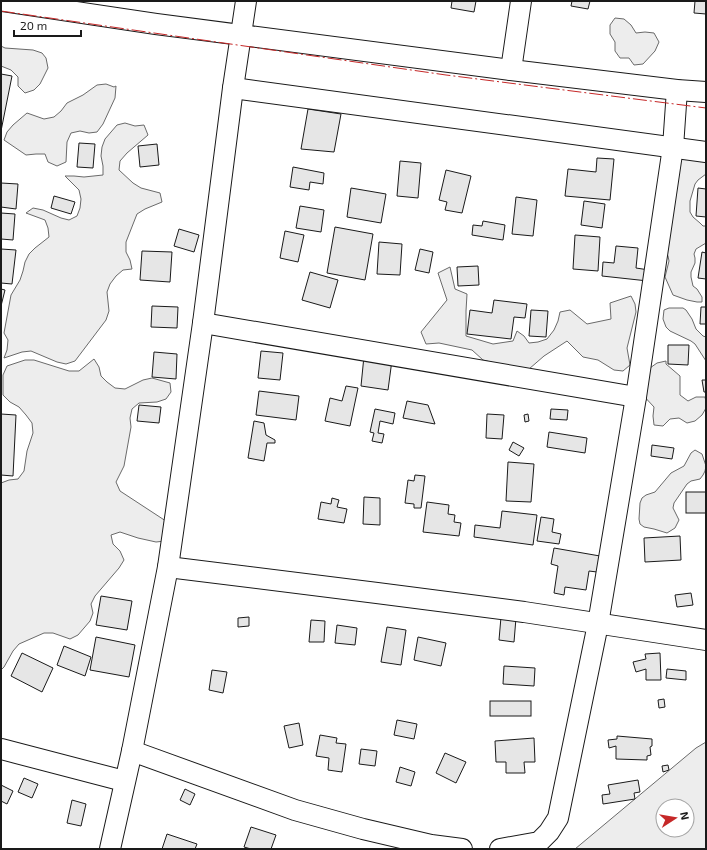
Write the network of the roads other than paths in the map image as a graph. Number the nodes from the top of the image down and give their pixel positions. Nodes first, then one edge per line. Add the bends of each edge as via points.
1 (3, 1) edge
2 (246, 1) edge
3 (521, 1) edge
4 (241, 35) junction
5 (511, 70) junction
6 (233, 88) junction
7 (677, 90) junction
8 (706, 92) edge
9 (673, 147) junction
10 (706, 152) edge
11 (203, 323) junction
12 (636, 397) junction
13 (168, 567) junction
14 (598, 624) junction
15 (706, 640) edge
16 (1, 749) edge
17 (132, 751) junction
18 (124, 781) junction
19 (110, 849) edge
20 (462, 849) edge
21 (500, 849) edge

1 - 4 street
2 - 4 street
3 - 5 street
4 - 5 street
4 - 6 street
5 - 7 street
6 - 9 street
6 - 11 street
7 - 8 street
7 - 9 street
9 - 10 street
9 - 12 street
11 - 12 street
11 - 13 street
12 - 14 street
13 - 14 street via 524,612
13 - 17 street
14 - 15 street
14 - 21 street via 558,818 539,842
16 - 18 street
17 - 18 street
17 - 20 street via 295,810 363,829
18 - 19 street

